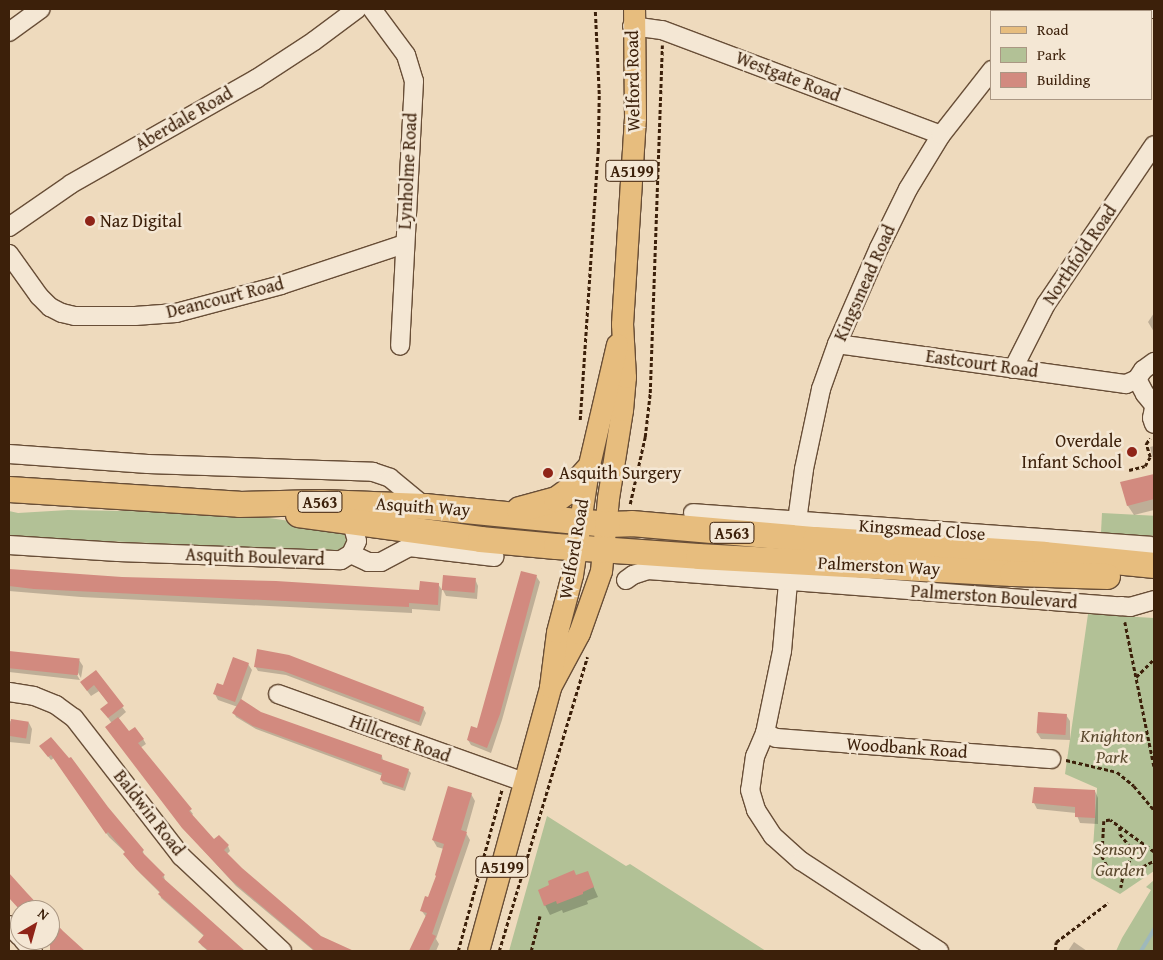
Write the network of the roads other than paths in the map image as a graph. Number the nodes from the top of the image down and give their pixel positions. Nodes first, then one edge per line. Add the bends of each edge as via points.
1 (41, 9) edge
2 (356, 9) edge
3 (372, 9) edge
4 (632, 15) edge
5 (9, 32) edge
6 (990, 73) edge
7 (941, 135) junction
8 (1154, 145) edge
9 (9, 227) edge
10 (404, 244) junction
11 (9, 254) edge
12 (622, 324) junction
13 (837, 344) junction
14 (400, 346) dead end
15 (1154, 362) edge
16 (1013, 369) junction
17 (1131, 381) junction
18 (1154, 406) edge
19 (1154, 424) edge
20 (9, 454) edge
21 (588, 469) junction
22 (9, 489) edge
23 (239, 504) junction
24 (424, 506) junction
25 (501, 513) junction
26 (693, 513) dead end
27 (580, 521) junction
28 (797, 521) junction
29 (352, 523) junction
30 (607, 524) junction
31 (726, 532) junction
32 (9, 545) edge
33 (577, 547) junction
34 (604, 548) junction
35 (351, 554) junction
36 (1153, 555) edge
37 (494, 557) dead end
38 (789, 571) junction
39 (1154, 579) edge
40 (626, 580) dead end
41 (1154, 600) edge
42 (550, 686) junction
43 (9, 692) edge
44 (278, 694) dead end
45 (765, 733) junction
46 (1051, 759) road end
47 (524, 782) junction
48 (282, 951) edge
49 (478, 951) edge
50 (940, 951) edge

1 - 5 street
2 - 9 street, Aberdale Road via 256,79 72,184
3 - 10 street, Lynholme Road via 401,47 413,73
4 - 7 street, Westgate Road via 662,30
4 - 12 main road, Welford Road / A5199 via 635,118
6 - 7 street, Kingsmead Road
7 - 13 street, Kingsmead Road via 908,189
8 - 16 street, Northfold Road via 1046,304
10 - 11 street, Deancourt Road via 281,285 186,311 135,316 62,313 39,296
10 - 14 street, Lynholme Road
12 - 21 main road, Welford Road / A5199
12 - 30 main road, Welford Road / A5199 via 625,377
13 - 16 street, Eastcourt Road
13 - 28 street, Kingsmead Road via 821,390 804,468
15 - 17 street
16 - 17 street, Eastcourt Road
17 - 18 street
18 - 19 street
20 - 24 street via 148,464 373,472 390,478
21 - 25 highway, A563 via 556,499
21 - 27 main road, Welford Road / A5199
22 - 23 highway, Asquith Way / A563
23 - 24 highway, Asquith Way / A563 via 321,502
23 - 29 highway, Asquith Way / A563
24 - 25 highway, Asquith Way / A563
25 - 27 highway, Asquith Way / A563
26 - 28 street, Kingsmead Close
27 - 30 highway, Asquith Way / A563
27 - 33 main road, Welford Road / A5199
28 - 36 street, Kingsmead Close
29 - 33 highway, Asquith Way / A563
29 - 35 street via 357,541
30 - 31 highway, Palmerston Way / A563 via 631,523
30 - 34 main road, Welford Road / A5199
31 - 36 highway, Palmerston Way / A563 via 1044,554
31 - 38 highway via 784,548 788,553
32 - 35 street, Asquith Boulevard via 341,560
33 - 34 highway, Asquith Way / A563
33 - 42 main road, Welford Road / A5199 via 557,632
34 - 38 highway, Palmerston Way / A563
34 - 42 main road, Welford Road / A5199 via 601,571 579,633
35 - 37 street, Asquith Boulevard via 368,562 381,562 409,547
38 - 39 highway, Palmerston Way / A563
38 - 40 street, Palmerston Boulevard via 648,570
38 - 41 street, Palmerston Boulevard via 1130,607
38 - 45 street via 782,651
42 - 47 main road, Welford Road / A5199
43 - 48 street, Baldwin Road via 34,696 56,705 74,718 181,856
44 - 47 street, Hillcrest Road
45 - 46 street, Woodbank Road via 776,738
45 - 50 street via 755,756 750,790 756,810 773,836 802,861
47 - 49 main road, Welford Road / A5199

